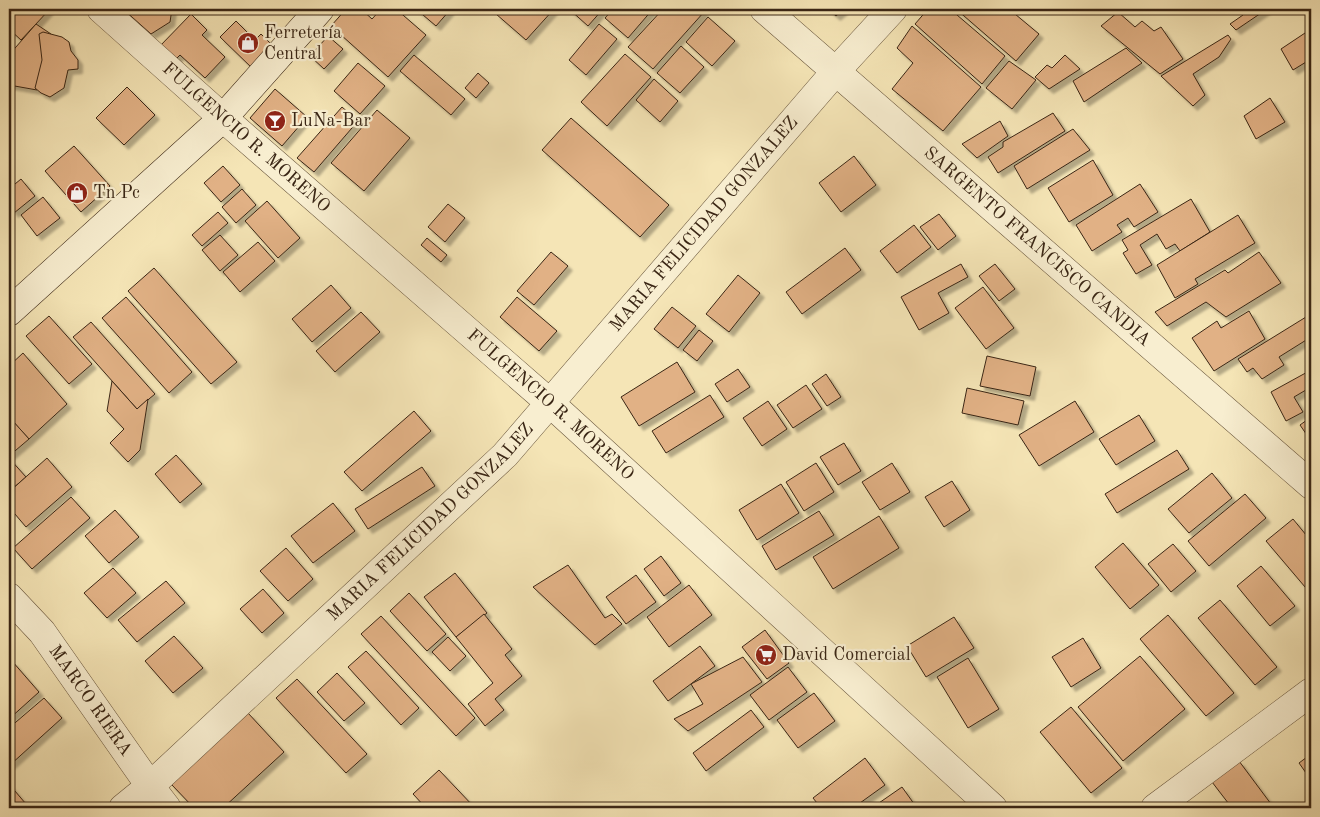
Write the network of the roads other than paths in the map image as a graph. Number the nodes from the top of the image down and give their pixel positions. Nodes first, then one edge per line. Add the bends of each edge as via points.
1 (101, 9) edge
2 (320, 9) edge
3 (764, 9) edge
4 (893, 9) edge
5 (836, 71) junction
6 (223, 118) junction
7 (9, 312) edge
8 (550, 403) junction
9 (1311, 485) edge
10 (9, 597) edge
11 (1311, 692) edge
12 (150, 786) junction
13 (123, 808) edge
14 (167, 808) edge
15 (993, 808) edge
16 (1155, 808) edge

1 - 6 street, FULGENCIO R. MORENO
2 - 6 street
3 - 5 street, SARGENTO FRANCISCO CANDIA
4 - 5 street, MARIA FELICIDAD GONZALEZ
5 - 8 street, MARIA FELICIDAD GONZALEZ
5 - 9 street, SARGENTO FRANCISCO CANDIA
6 - 7 street
6 - 8 street, FULGENCIO R. MORENO
8 - 12 street, MARIA FELICIDAD GONZALEZ via 506,455
8 - 15 street, FULGENCIO R. MORENO
10 - 12 street, MARCO RIERA via 42,632
11 - 16 street
12 - 13 street, MARIA FELICIDAD GONZALEZ
12 - 14 street, MARCO RIERA

